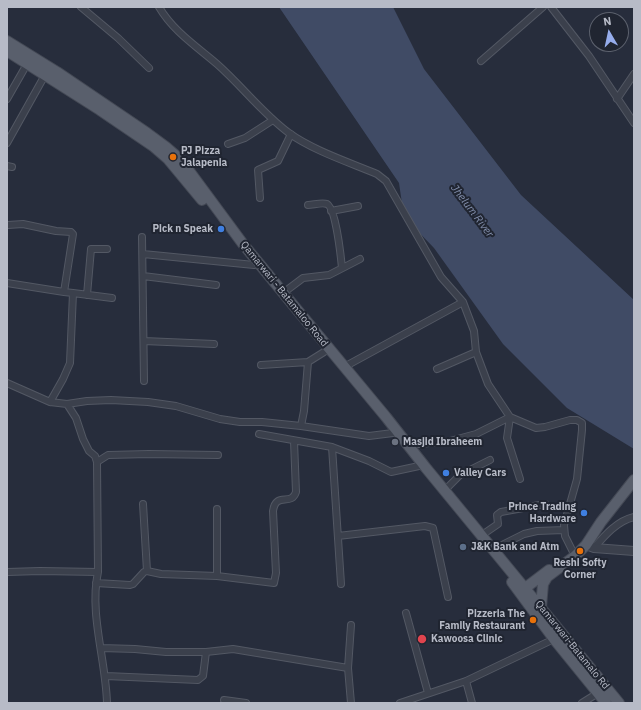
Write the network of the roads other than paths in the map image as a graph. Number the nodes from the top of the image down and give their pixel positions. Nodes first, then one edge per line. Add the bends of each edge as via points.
1 (81, 7) edge
2 (159, 7) edge
3 (543, 7) edge
4 (551, 7) edge
5 (7, 41) edge
6 (7, 51) edge
7 (481, 61) dead end
8 (27, 64) junction
9 (149, 68) dead end
10 (634, 74) edge
11 (45, 75) junction
12 (7, 99) edge
13 (617, 99) junction
14 (274, 120) junction
15 (634, 123) edge
16 (291, 134) junction
17 (7, 143) edge
18 (228, 144) dead end
19 (260, 198) dead end
20 (308, 205) dead end
21 (358, 206) dead end
22 (331, 211) junction
23 (8, 225) edge
24 (142, 237) dead end
25 (107, 249) dead end
26 (143, 254) junction
27 (360, 259) dead end
28 (254, 265) junction
29 (342, 268) junction
30 (143, 276) junction
31 (7, 283) edge
32 (216, 286) dead end
33 (64, 292) junction
34 (283, 293) junction
35 (73, 294) junction
36 (87, 295) junction
37 (112, 298) dead end
38 (463, 302) junction
39 (144, 341) junction
40 (214, 344) dead end
41 (324, 352) junction
42 (476, 352) junction
43 (308, 362) junction
44 (261, 365) dead end
45 (344, 367) junction
46 (437, 369) dead end
47 (144, 381) dead end
48 (7, 383) edge
49 (50, 402) junction
50 (67, 404) junction
51 (510, 417) junction
52 (301, 426) junction
53 (393, 433) junction
54 (259, 434) dead end
55 (294, 440) junction
56 (408, 445) junction
57 (332, 447) junction
58 (218, 455) dead end
59 (490, 460) dead end
60 (97, 462) junction
61 (419, 466) junction
62 (520, 479) dead end
63 (634, 480) edge
64 (445, 490) junction
65 (143, 504) dead end
66 (545, 504) dead end
67 (217, 509) dead end
68 (634, 516) edge
69 (564, 530) junction
70 (482, 535) junction
71 (338, 536) junction
72 (590, 546) junction
73 (494, 549) junction
74 (634, 551) edge
75 (575, 553) junction
76 (147, 571) junction
77 (7, 572) edge
78 (98, 572) junction
79 (217, 576) junction
80 (96, 583) junction
81 (341, 584) dead end
82 (522, 590) junction
83 (448, 597) dead end
84 (540, 607) junction
85 (406, 613) dead end
86 (351, 625) dead end
87 (554, 639) junction
88 (101, 648) junction
89 (206, 652) junction
90 (348, 668) junction
91 (106, 676) junction
92 (466, 681) junction
93 (428, 693) junction
94 (598, 693) junction
95 (224, 700) dead end
96 (107, 703) edge
97 (246, 703) edge
98 (351, 703) edge
99 (400, 703) edge
100 (472, 703) edge
101 (582, 703) edge
102 (606, 703) edge
103 (620, 703) edge

1 - 9 street
2 - 14 street via 177,31 218,65
3 - 7 street
4 - 13 street via 589,56
5 - 34 main road, Qamarwari - Batamaloo Road via 57,72 181,160
6 - 8 main road, Qamarwari - Batamaloo Road
8 - 11 main road, Qamarwari - Batamaloo Road
8 - 12 street
10 - 13 street
11 - 17 street
11 - 28 main road, Qamarwari - Batamaloo Road via 135,134 168,159
13 - 15 street
14 - 16 street
14 - 18 street via 245,138
16 - 19 street via 278,161 258,171
16 - 38 street via 310,146 383,178 441,277
20 - 22 street via 326,204
21 - 22 street
22 - 29 street via 336,226
23 - 33 street via 23,224 72,232
24 - 26 street
25 - 36 street via 91,249
26 - 28 street
26 - 30 street
27 - 29 street
28 - 41 main road, Qamarwari - Batamaloo Road
29 - 34 street via 326,276 303,278
30 - 32 street
30 - 39 street
31 - 33 street
33 - 35 street
34 - 45 main road, Qamarwari - Batamaloo Road
35 - 36 street
35 - 49 street via 70,363
36 - 37 street
38 - 42 street via 474,331
38 - 45 street
39 - 40 street
39 - 47 street
41 - 43 street
41 - 53 main road, Qamarwari - Batamaloo Road
42 - 46 street
42 - 51 street via 488,384
43 - 44 street
43 - 52 street
45 - 56 main road, Qamarwari - Batamaloo Road
48 - 49 street
49 - 50 street
50 - 52 street via 112,400 148,402 176,406 240,422
50 - 60 street via 76,418 89,451
51 - 56 street via 476,434 450,441
51 - 62 street via 507,438
51 - 69 street via 536,428 545,428 570,420 582,423 577,479
52 - 53 street via 369,436
53 - 61 main road, Qamarwari - Batamaloo Road
54 - 55 street
55 - 57 street
55 - 79 street via 296,492 291,499 276,502 273,511 276,573 274,582
56 - 64 main road, Qamarwari - Batamaloo Road
57 - 61 street via 391,472
57 - 71 street
58 - 60 street via 108,455
59 - 64 street via 460,475
60 - 78 street
61 - 82 main road, Qamarwari - Batamaloo Road
63 - 72 main road via 601,522
64 - 70 main road, Qamarwari - Batamaloo Road
65 - 76 street
66 - 70 street via 501,512 497,515 498,524
67 - 79 street
68 - 72 street via 627,518
69 - 73 street via 524,534
69 - 75 street
70 - 73 main road, Qamarwari - Batamaloo Road
71 - 81 street
71 - 83 street via 425,526 433,528
72 - 74 street
72 - 75 main road
73 - 82 main road, Qamarwari - Batamaloo Road
75 - 82 main road
75 - 84 main road via 545,580
76 - 79 street via 160,574
76 - 80 street via 130,585
77 - 78 street
78 - 80 street
80 - 88 street
82 - 84 main road, Qamarwari-Batamalo Rd
82 - 87 main road
84 - 103 main road, Qamarwari-Batamalo Rd
85 - 93 street
86 - 90 street
87 - 92 street
87 - 94 main road
88 - 89 street
88 - 91 street
89 - 90 street via 233,649
89 - 91 street via 203,676 198,680
90 - 98 street
91 - 96 street
92 - 93 street
92 - 100 street
93 - 99 street
94 - 101 street
94 - 102 main road
95 - 97 street

